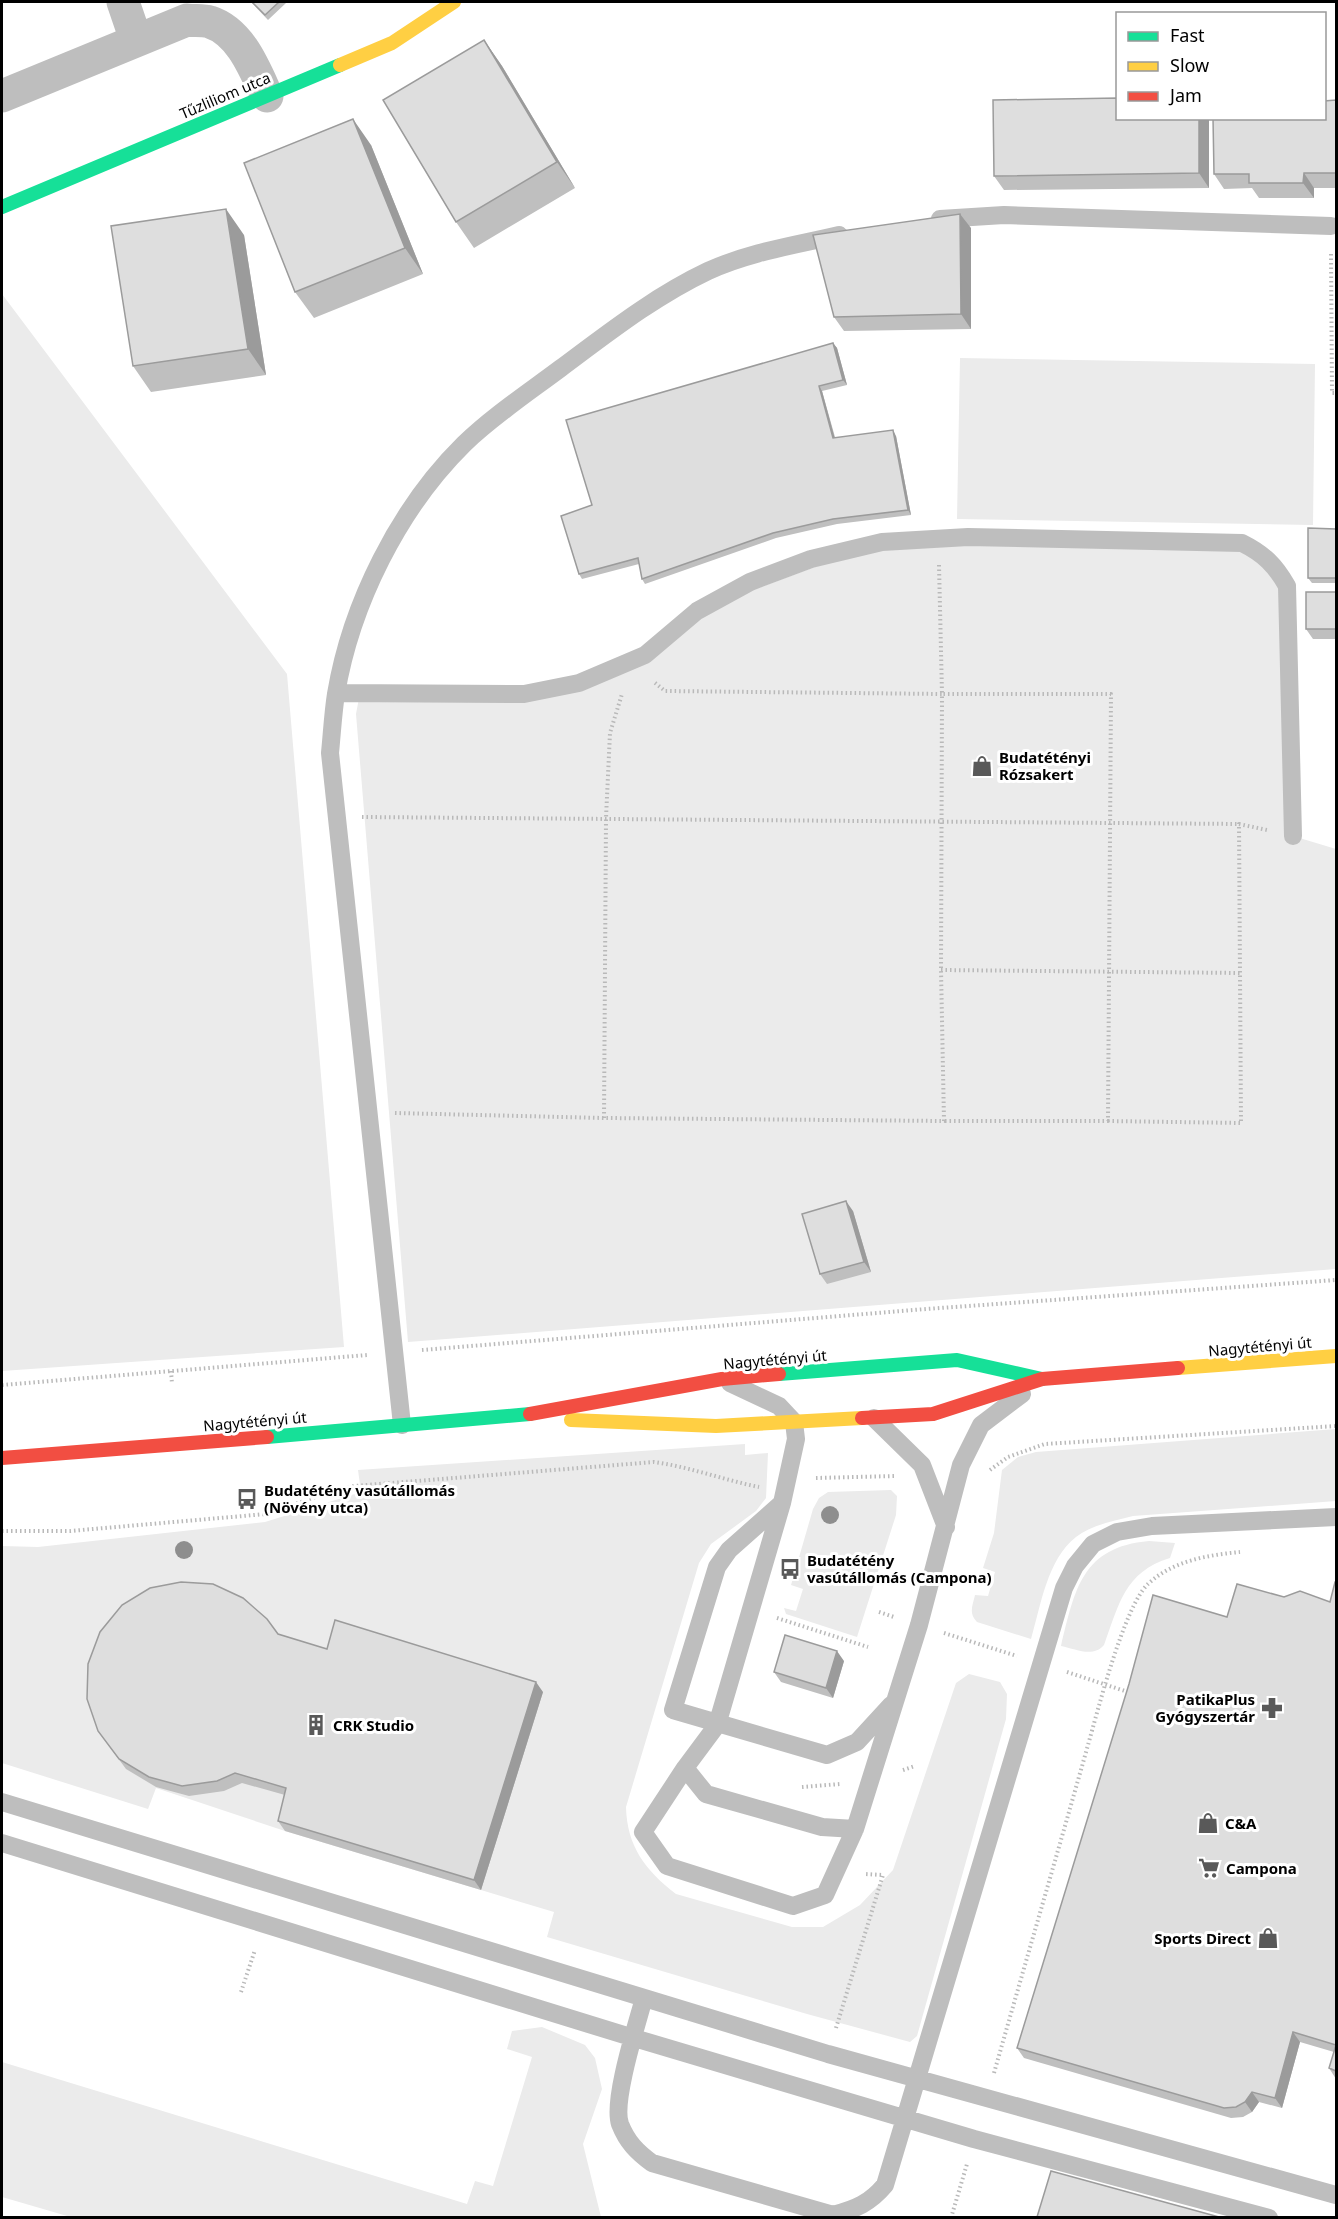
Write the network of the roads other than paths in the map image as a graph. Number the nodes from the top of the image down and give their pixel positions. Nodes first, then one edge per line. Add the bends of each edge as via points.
1 (123, 2) edge
2 (454, 2) edge
3 (135, 40) junction
4 (2, 96) edge
5 (267, 96) junction
6 (2, 207) edge
7 (926, 220) edge
8 (1331, 226) road end
9 (862, 230) edge
10 (336, 693) junction
11 (1293, 836) road end
12 (1336, 1356) edge
13 (722, 1379) junction
14 (1042, 1379) junction
15 (512, 1418) junction
16 (874, 1418) junction
17 (794, 1422) junction
18 (402, 1425) junction
19 (2, 1458) edge
20 (782, 1503) junction
21 (1336, 1517) edge
22 (946, 1527) junction
23 (894, 1702) junction
24 (717, 1725) junction
25 (685, 1768) junction
26 (2, 1802) edge
27 (855, 1829) junction
28 (2, 1844) edge
29 (644, 1998) junction
30 (634, 2038) junction
31 (915, 2078) junction
32 (906, 2118) junction
33 (1336, 2195) edge
34 (1269, 2217) edge

1 - 3 street
2 - 5 main road, Tűzliliom utca via 392,43
3 - 4 street
3 - 5 street via 187,20 211,22 231,36 251,59
5 - 6 main road, Tűzliliom utca
7 - 8 lane via 1004,215
9 - 10 lane via 768,251 709,270 611,330 465,443 423,490 386,552 355,620
10 - 11 lane via 524,694 579,683 645,655 697,610 750,582 811,559 882,542 939,537 1242,543 1262,553 1277,567 1287,586
10 - 18 lane via 330,753 334,817
12 - 14 main road, Nagytétényi út
13 - 14 main road, Nagytétényi út via 957,1360
13 - 15 main road, Nagytétényi út
13 - 17 lane via 779,1406
14 - 16 main road, Nagytétényi út via 933,1414
14 - 22 lane via 981,1425 958,1473
15 - 17 main road, Nagytétényi út via 716,1426
15 - 18 main road, Nagytétényi út
16 - 17 main road, Nagytétényi út
16 - 22 lane via 922,1465
17 - 20 lane via 796,1439
18 - 19 main road, Nagytétényi út
20 - 24 lane
20 - 24 lane via 729,1550 717,1567 673,1710
21 - 31 lane via 1117,1532 1093,1544 1075,1566 1064,1588
22 - 23 lane
23 - 24 lane via 857,1742 827,1755
23 - 27 lane
24 - 25 lane
25 - 27 lane via 706,1794 822,1827
25 - 27 lane via 643,1832 668,1866 793,1906 825,1895
26 - 29 lane
28 - 30 lane
29 - 30 lane
29 - 31 lane
30 - 32 lane
30 - 32 lane via 621,2092 619,2122 632,2147 652,2163 833,2215 855,2210 873,2199 885,2185
31 - 32 lane
31 - 33 lane
32 - 34 lane

